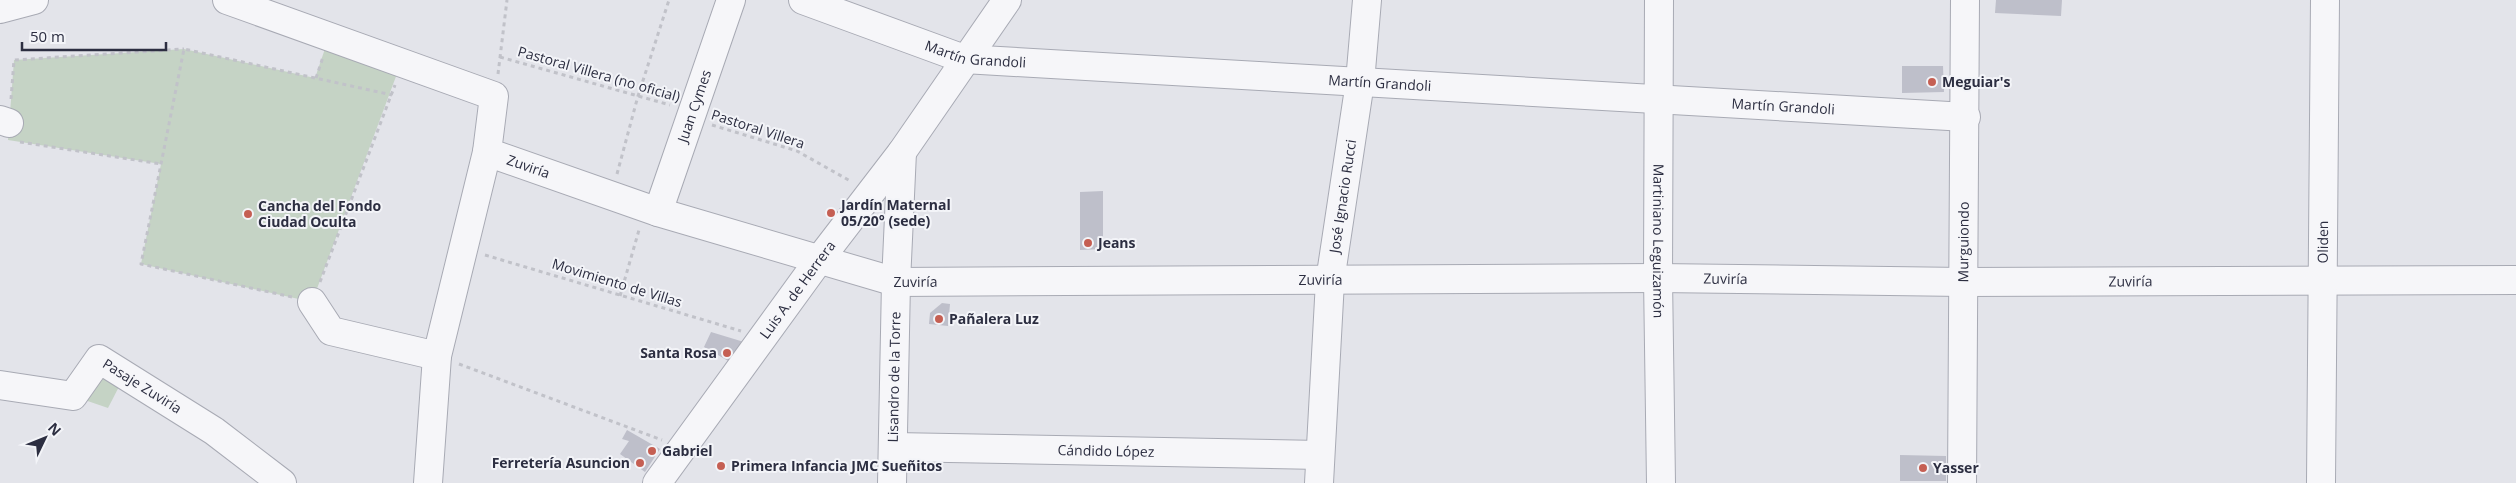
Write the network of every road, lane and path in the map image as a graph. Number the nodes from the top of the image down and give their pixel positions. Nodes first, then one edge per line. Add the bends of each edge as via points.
1 (34, 0) edge
2 (227, 0) edge
3 (508, 0) edge
4 (668, 0) edge
5 (731, 0) edge
6 (803, 0) edge
7 (1007, 0) edge
8 (1367, 0) edge
9 (1659, 0) edge
10 (1965, 0) edge
11 (2325, 0) edge
12 (0, 9) edge
13 (184, 50) junction
14 (500, 57) junction
15 (964, 60) junction
16 (401, 63) junction
17 (1360, 82) junction
18 (392, 95) junction
19 (494, 96) junction
20 (638, 96) junction
21 (1658, 99) junction
22 (691, 115) junction
23 (1966, 117) junction
24 (4, 121) edge
25 (487, 152) junction
26 (902, 152) junction
27 (161, 164) junction
28 (871, 192) junction
29 (612, 196) junction
30 (652, 210) junction
31 (463, 248) junction
32 (819, 260) junction
33 (1658, 278) junction
34 (2323, 280) junction
35 (2516, 280) edge
36 (896, 282) junction
37 (1330, 282) junction
38 (1964, 282) junction
39 (620, 296) junction
40 (312, 302) junction
41 (764, 338) junction
42 (437, 356) junction
43 (0, 385) edge
44 (894, 447) junction
45 (683, 448) junction
46 (1320, 455) junction
47 (282, 483) edge
48 (428, 483) edge
49 (657, 483) edge
50 (892, 483) edge
51 (1319, 483) edge
52 (1661, 483) edge
53 (1962, 483) edge
54 (2321, 483) edge

1 - 12 street
2 - 16 street
3 - 14 path
4 - 20 path
5 - 22 street, Juan Cymes
6 - 15 street, Martín Grandoli
7 - 15 street, Luis A. de Herrera
8 - 17 street, José Ignacio Rucci
9 - 21 street, Martiniano Leguizamón
10 - 23 street, Murguiondo
11 - 34 street, Oliden
13 - 18 path
13 - 24 path via 14,60
13 - 27 path
14 - 19 path
14 - 20 path, Pastoral Villera (no oficial)
15 - 17 street, Martín Grandoli
15 - 26 street, Luis A. de Herrera
16 - 18 path
16 - 19 street
17 - 21 street, Martín Grandoli
17 - 37 street, José Ignacio Rucci
18 - 40 path
19 - 25 street
20 - 22 path, Pastoral Villera (no oficial)
20 - 29 path
21 - 23 street, Martín Grandoli
21 - 33 street, Martiniano Leguizamón
22 - 28 path, Pastoral Villera via 797,151
22 - 30 street, Juan Cymes
23 - 38 street, Murguiondo
24 - 27 path via 8,140
25 - 29 street, Zuviría
25 - 31 street
26 - 28 street, Luis A. de Herrera
26 - 36 street, Lisandro de la Torre
27 - 40 path via 141,264
28 - 32 street, Luis A. de Herrera
29 - 30 street, Zuviría
30 - 32 street, Zuviría
30 - 39 path
31 - 39 path, Movimiento de Villas
31 - 42 street
32 - 36 street, Zuviría
32 - 41 street, Luis A. de Herrera
33 - 37 street, Zuviría
33 - 38 street, Zuviría
33 - 52 street, Martiniano Leguizamón
34 - 35 street, Zuviría
34 - 38 street, Zuviría
34 - 54 street, Oliden
36 - 37 street, Zuviría
36 - 44 street, Lisandro de la Torre
37 - 46 street, José Ignacio Rucci
38 - 53 street, Murguiondo
39 - 41 path, Movimiento de Villas
40 - 42 street via 331,330
41 - 45 street, Luis A. de Herrera
42 - 45 path
42 - 48 street
43 - 47 street, Pasaje Zuviría via 74,396 98,359 214,431
44 - 46 street, Cándido López
44 - 50 street, Lisandro de la Torre
45 - 49 street, Luis A. de Herrera
46 - 51 street, José Ignacio Rucci

